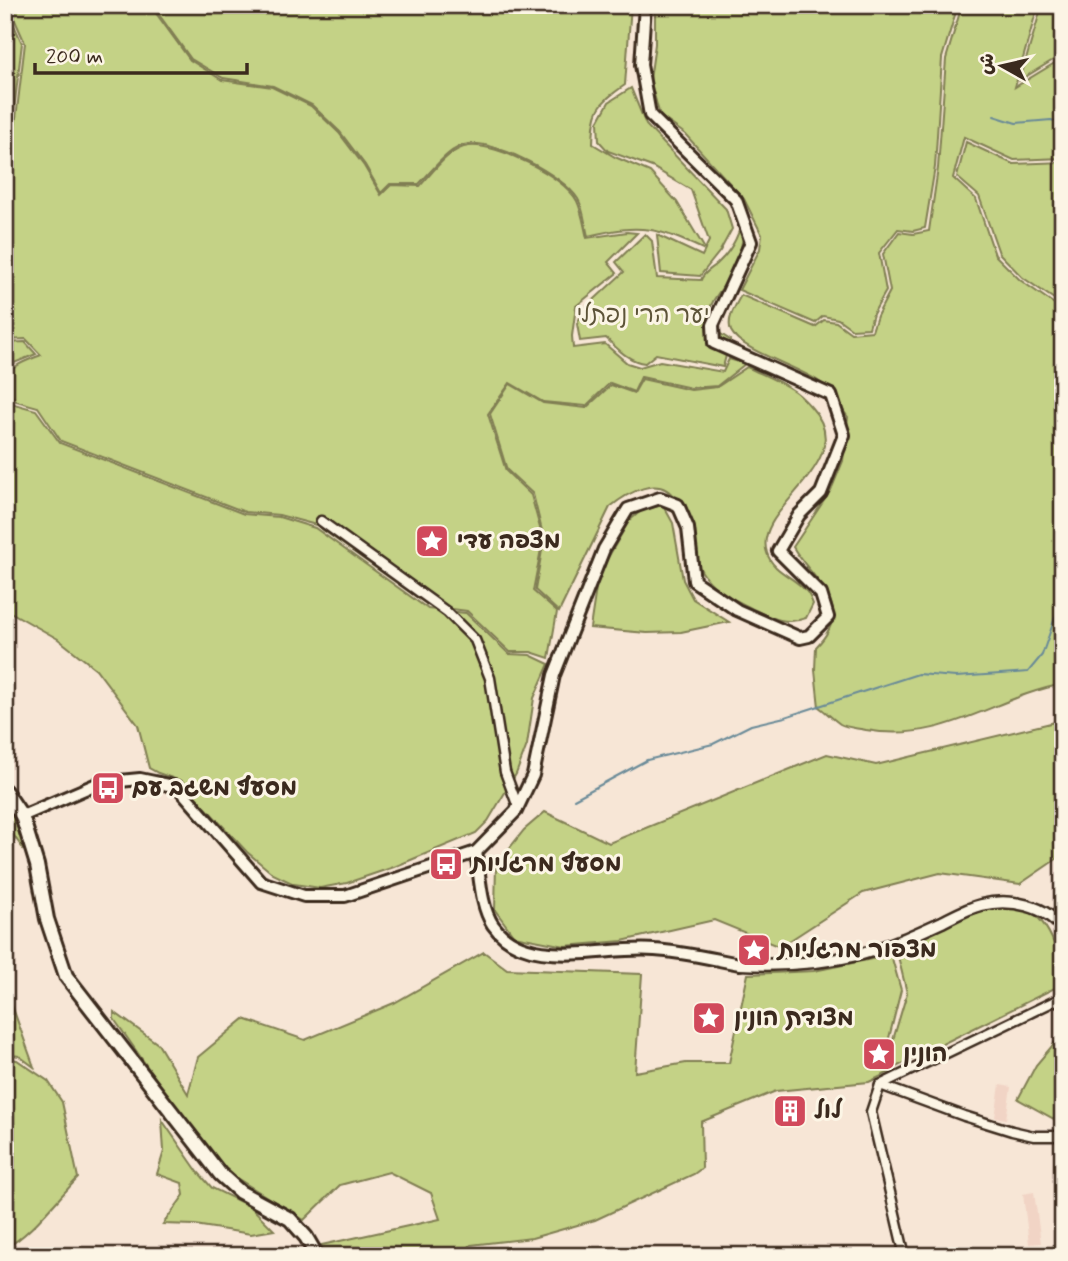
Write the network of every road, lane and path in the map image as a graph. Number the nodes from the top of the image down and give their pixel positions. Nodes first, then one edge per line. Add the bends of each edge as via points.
1 (645, 5) edge
2 (321, 521) dead end
3 (5, 791) edge
4 (518, 807) junction
5 (22, 816) junction
6 (476, 852) junction
7 (1063, 930) edge
8 (740, 964) joint
9 (1063, 997) edge
10 (880, 1085) junction
11 (1063, 1136) edge
12 (317, 1256) edge
13 (905, 1256) edge

1 - 4 main road via 641,65 650,115 736,200 751,242 713,326 714,343 831,395 844,435 821,493 799,515 778,551 821,594 828,617 809,636 800,638 737,610 694,581 688,528 678,505 660,498 628,509 604,549 554,675 533,775
2 - 4 street via 447,612 475,640 490,678 505,772
3 - 5 main road
4 - 6 main road
5 - 6 main road via 99,783 140,779 178,787 261,882 304,896 345,896
5 - 12 main road via 66,976 206,1159 240,1192 290,1219
6 - 8 main road via 491,922 516,945 560,953 653,949
7 - 8 street via 1034,907 982,905 862,954 800,965
9 - 10 street
10 - 11 street via 1012,1131
10 - 13 street via 872,1123

